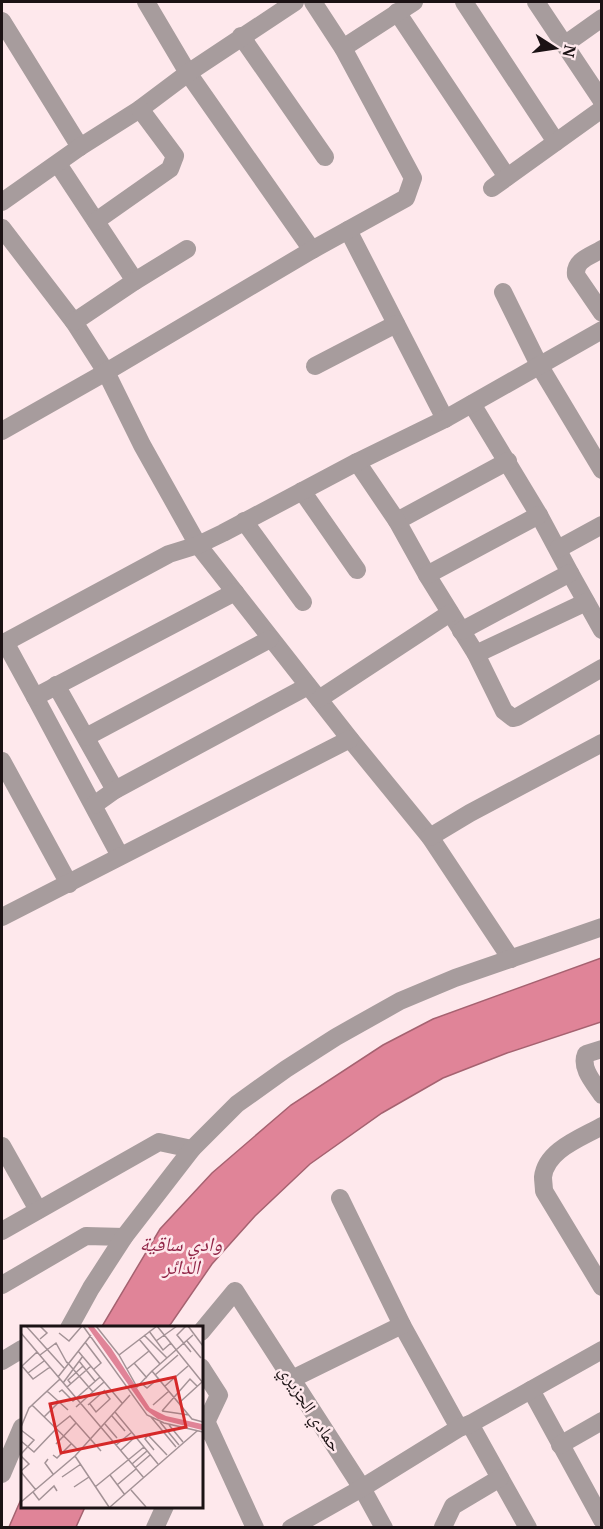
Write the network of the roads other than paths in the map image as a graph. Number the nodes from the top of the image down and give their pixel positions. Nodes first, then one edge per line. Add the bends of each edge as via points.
1 (146, 2) edge
2 (293, 2) edge
3 (313, 2) edge
4 (414, 2) edge
5 (464, 2) edge
6 (536, 2) edge
7 (397, 12) junction
8 (602, 18) edge
9 (2, 21) edge
10 (241, 36) junction
11 (564, 45) junction
12 (343, 48) junction
13 (188, 73) junction
14 (602, 101) edge
15 (140, 109) junction
16 (602, 109) edge
17 (556, 142) junction
18 (80, 147) junction
19 (325, 157) dead end
20 (58, 164) junction
21 (507, 177) junction
22 (492, 188) dead end
23 (2, 202) edge
24 (96, 221) junction
25 (2, 228) edge
26 (348, 230) junction
27 (187, 249) dead end
28 (602, 249) edge
29 (312, 250) junction
30 (135, 281) junction
31 (503, 292) dead end
32 (602, 313) edge
33 (74, 322) junction
34 (396, 324) junction
35 (602, 330) edge
36 (540, 365) junction
37 (315, 366) dead end
38 (106, 372) junction
39 (472, 404) junction
40 (445, 419) junction
41 (2, 431) edge
42 (508, 461) junction
43 (357, 462) junction
44 (602, 470) edge
45 (302, 491) junction
46 (539, 515) junction
47 (244, 521) junction
48 (397, 521) junction
49 (602, 525) edge
50 (198, 545) junction
51 (558, 549) junction
52 (357, 570) dead end
53 (570, 573) junction
54 (427, 575) junction
55 (235, 592) junction
56 (303, 602) dead end
57 (586, 602) junction
58 (450, 613) junction
59 (602, 630) edge
60 (461, 631) junction
61 (270, 639) junction
62 (3, 643) edge
63 (476, 654) junction
64 (602, 668) edge
65 (56, 686) junction
66 (313, 693) junction
67 (35, 696) junction
68 (86, 737) junction
69 (350, 739) junction
70 (602, 743) edge
71 (2, 761) edge
72 (115, 790) junction
73 (94, 805) junction
74 (430, 837) junction
75 (120, 856) junction
76 (69, 884) junction
77 (4, 911) edge
78 (602, 927) edge
79 (511, 958) junction
80 (602, 1049) edge
81 (602, 1095) edge
82 (602, 1126) edge
83 (2, 1146) edge
84 (192, 1149) junction
85 (340, 1198) dead end
86 (38, 1210) junction
87 (2, 1231) edge
88 (123, 1237) junction
89 (2, 1285) edge
90 (602, 1287) edge
91 (402, 1325) junction
92 (70, 1326) edge
93 (202, 1331) edge
94 (21, 1350) edge
95 (602, 1350) edge
96 (2, 1361) edge
97 (202, 1369) edge
98 (292, 1379) junction
99 (531, 1390) junction
100 (602, 1421) edge
101 (464, 1426) junction
102 (204, 1427) edge
103 (14, 1432) edge
104 (560, 1445) junction
105 (2, 1474) edge
106 (500, 1478) junction
107 (362, 1488) junction
108 (597, 1500) edge
109 (164, 1508) edge
110 (602, 1520) edge
111 (155, 1527) edge
112 (255, 1527) edge
113 (295, 1527) edge
114 (384, 1527) edge
115 (444, 1527) edge
116 (528, 1527) edge

1 - 13 street
2 - 10 street
3 - 12 street
4 - 7 street
5 - 17 street
6 - 11 street
7 - 12 street
7 - 21 street
8 - 11 street
9 - 18 street
10 - 13 street
10 - 19 street
11 - 14 street
12 - 26 street via 413,178 406,198
13 - 15 street
13 - 29 street
15 - 18 street
15 - 24 street via 175,156 170,169
16 - 17 street
17 - 21 street
18 - 20 street
20 - 23 street
20 - 24 street
21 - 22 street
24 - 30 street
25 - 33 street
26 - 29 street
26 - 34 street
27 - 30 street
28 - 32 street via 578,263 575,269
29 - 38 street
30 - 33 street
31 - 36 street
33 - 38 street
34 - 37 street
34 - 40 street
35 - 36 street
36 - 39 street
36 - 44 street
38 - 41 street
38 - 50 street
39 - 40 street
39 - 42 street
40 - 43 street
42 - 46 street
42 - 48 street
43 - 45 street
43 - 48 street
45 - 47 street
45 - 52 street
46 - 51 street
46 - 54 street
47 - 50 street
47 - 56 street
48 - 54 street
49 - 51 street
50 - 55 street
50 - 62 street via 169,554
51 - 53 street
53 - 57 street
53 - 60 street
54 - 58 street
55 - 61 street
55 - 65 street
57 - 59 street
57 - 63 street
58 - 60 street
58 - 66 street
60 - 63 street
61 - 66 street
61 - 68 street
62 - 67 street
63 - 64 street via 504,711 513,718
65 - 67 street
65 - 68 street
66 - 69 street
66 - 72 street
67 - 73 street
68 - 72 street
69 - 74 street
69 - 75 street
70 - 74 street
71 - 76 street
72 - 73 street
73 - 75 street
74 - 79 street
75 - 76 street
76 - 77 street
78 - 79 street
79 - 84 street via 444,982 367,1018 237,1104
80 - 81 street via 586,1054 584,1059 584,1066
82 - 90 street via 550,1159 543,1176 544,1191
83 - 86 street
84 - 86 street via 159,1142
84 - 88 street
85 - 91 street
86 - 87 street
88 - 89 street via 86,1236
88 - 92 street
91 - 98 street
91 - 101 street
93 - 98 street, حمادي الجزيري via 235,1291
94 - 96 street
95 - 99 street
97 - 102 street via 219,1395
98 - 107 street, حمادي الجزيري
99 - 101 street
99 - 104 street
100 - 104 street
101 - 106 street
101 - 107 street
102 - 112 street
103 - 105 street
104 - 108 street
106 - 115 street via 453,1506
106 - 116 street
107 - 113 street
107 - 114 street, حمادي الجزيري
108 - 110 street
109 - 111 street

